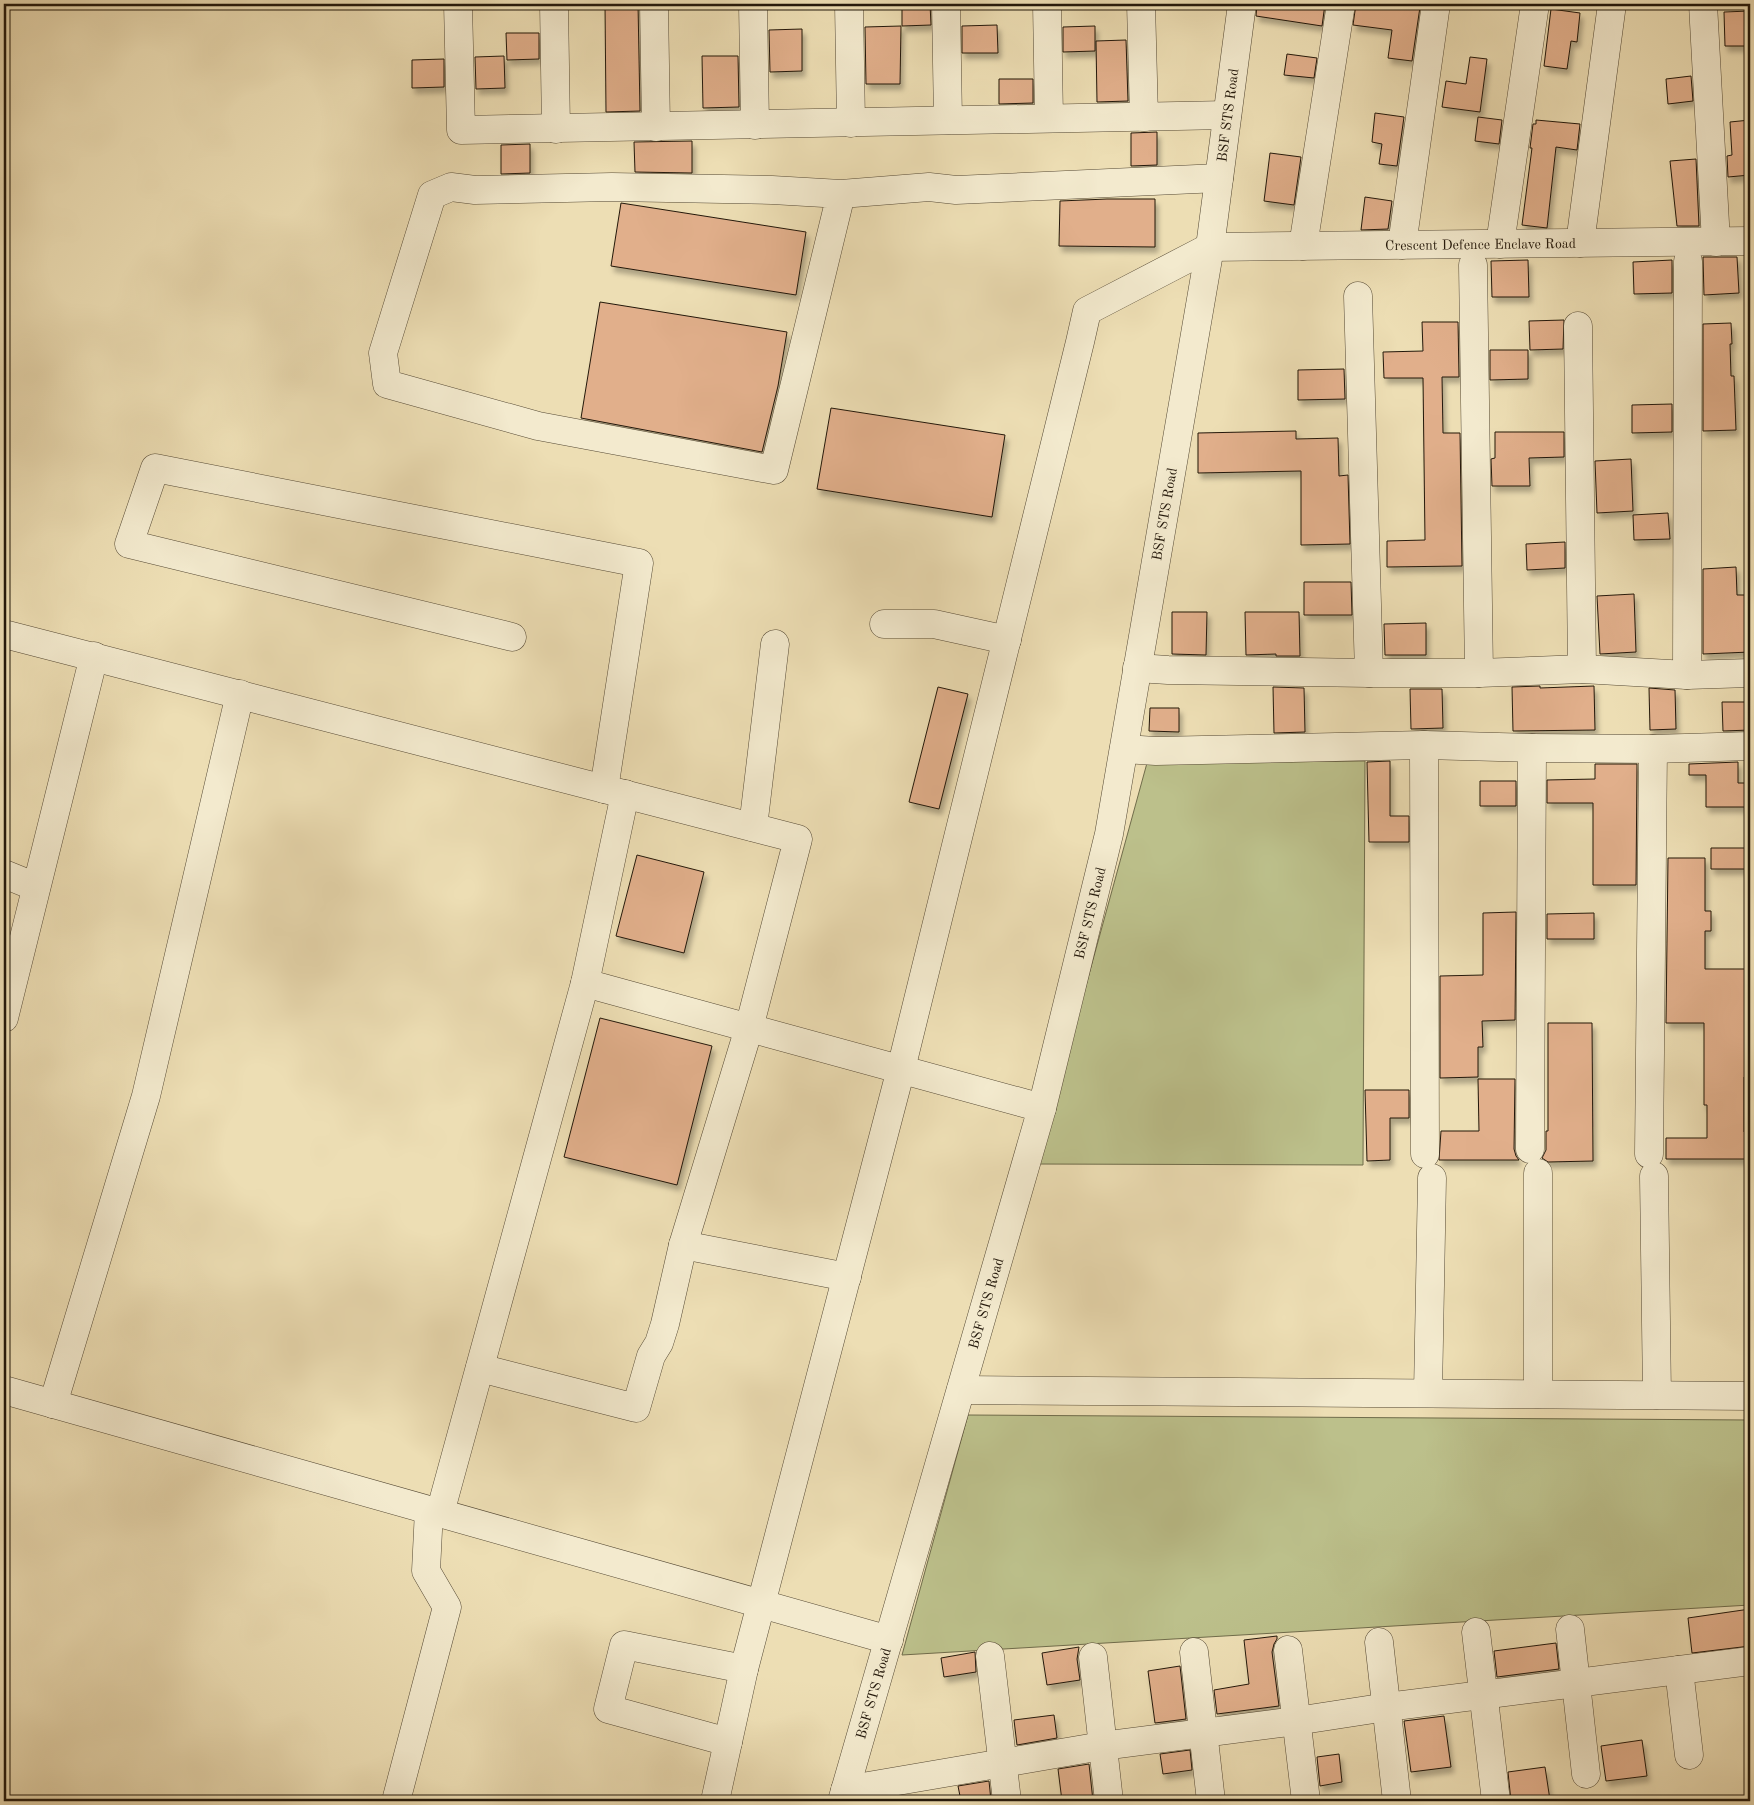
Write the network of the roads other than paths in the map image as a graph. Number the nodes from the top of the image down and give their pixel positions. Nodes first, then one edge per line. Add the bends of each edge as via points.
1 (458, 4) edge
2 (554, 4) edge
3 (654, 4) edge
4 (753, 4) edge
5 (849, 4) edge
6 (946, 4) edge
7 (1047, 4) edge
8 (1142, 4) edge
9 (1242, 4) edge
10 (1341, 4) edge
11 (1436, 4) edge
12 (1535, 4) edge
13 (1612, 4) edge
14 (1703, 4) edge
15 (1227, 115) junction
16 (1144, 116) junction
17 (1049, 118) junction
18 (948, 120) junction
19 (851, 123) junction
20 (755, 124) junction
21 (656, 126) junction
22 (556, 129) junction
23 (1219, 178) junction
24 (841, 194) junction
25 (1750, 241) edge
26 (1716, 242) junction
27 (1580, 243) junction
28 (1500, 244) junction
29 (1402, 245) junction
30 (1303, 246) junction
31 (1210, 247) junction
32 (1688, 262) dead end
33 (1473, 265) dead end
34 (1358, 296) dead end
35 (1578, 326) dead end
36 (884, 624) dead end
37 (4, 634) edge
38 (512, 637) dead end
39 (1007, 640) junction
40 (775, 644) dead end
41 (94, 656) junction
42 (1137, 668) junction
43 (1582, 669) junction
44 (1369, 673) junction
45 (1479, 673) junction
46 (1750, 673) edge
47 (1687, 675) junction
48 (240, 694) junction
49 (1424, 745) junction
50 (1750, 746) edge
51 (1532, 748) junction
52 (1124, 749) junction
53 (1654, 749) junction
54 (614, 791) junction
55 (753, 828) junction
56 (4, 874) edge
57 (36, 887) junction
58 (11, 959) edge
59 (585, 983) junction
60 (4, 1018) edge
61 (749, 1028) junction
62 (901, 1069) junction
63 (1042, 1108) junction
64 (683, 1245) junction
65 (847, 1277) junction
66 (480, 1368) junction
67 (4, 1390) edge
68 (961, 1390) junction
69 (1428, 1393) junction
70 (1538, 1394) junction
71 (1657, 1395) junction
72 (1750, 1396) edge
73 (53, 1404) junction
74 (435, 1512) junction
75 (761, 1604) junction
76 (1570, 1629) dead end
77 (1476, 1632) dead end
78 (889, 1640) junction
79 (1378, 1642) dead end
80 (1288, 1650) dead end
81 (1194, 1652) dead end
82 (990, 1656) dead end
83 (1093, 1656) dead end
84 (1750, 1661) edge
85 (744, 1669) junction
86 (1679, 1670) junction
87 (1577, 1682) junction
88 (1484, 1694) junction
89 (1387, 1707) junction
90 (1296, 1721) junction
91 (1204, 1732) junction
92 (728, 1742) junction
93 (1102, 1746) junction
94 (1689, 1755) dead end
95 (1002, 1764) junction
96 (1586, 1774) dead end
97 (910, 1791) edge
98 (844, 1796) edge
99 (396, 1801) edge
100 (715, 1801) edge
101 (1007, 1801) edge
102 (1109, 1801) edge
103 (1211, 1801) edge
104 (1306, 1801) edge
105 (1397, 1801) edge
106 (1496, 1801) edge

1 - 22 street via 460,130
2 - 22 street
3 - 21 street
4 - 20 street
5 - 19 street
6 - 18 street
7 - 17 street
8 - 16 street
9 - 15 street, BSF STS Road
10 - 30 street
11 - 29 street
12 - 28 street
13 - 27 street
14 - 26 street
15 - 16 street
15 - 23 street, BSF STS Road
16 - 17 street
17 - 18 street
18 - 19 street
19 - 20 street
20 - 21 street
21 - 22 street
23 - 24 street via 956,190 929,187
23 - 31 street, BSF STS Road
24 - 24 street via 774,470 538,426 387,384 383,353 432,195 451,187 475,190 612,188
25 - 26 street, Crescent Defence Enclave Road
26 - 27 street, Crescent Defence Enclave Road
27 - 28 street, Crescent Defence Enclave Road
28 - 29 street, Crescent Defence Enclave Road
29 - 30 street, Crescent Defence Enclave Road
30 - 31 street, Crescent Defence Enclave Road
31 - 39 street via 1086,311
31 - 42 street, BSF STS Road
32 - 47 street
33 - 45 street
34 - 44 street
35 - 43 street
36 - 39 street via 934,624
37 - 41 street
38 - 54 street via 129,544 155,468 639,563
39 - 62 street
40 - 55 street
41 - 48 street
41 - 57 street
42 - 44 street
42 - 52 street, BSF STS Road
43 - 45 street
43 - 47 street
44 - 45 street
46 - 47 street
48 - 54 street
48 - 73 street via 146,1096
49 - 51 street
49 - 52 street
49 - 69 street
50 - 53 street
51 - 53 street
51 - 70 street
52 - 63 street, BSF STS Road via 1109,834
53 - 71 street via 1652,1165
54 - 55 street
54 - 59 street
55 - 61 street via 798,839
56 - 57 street
57 - 58 street
58 - 60 street
59 - 61 street
59 - 66 street
61 - 62 street
61 - 64 street
62 - 63 street
62 - 65 street
63 - 68 street, BSF STS Road
64 - 65 street
64 - 66 street via 665,1324 651,1356 636,1408
65 - 75 street
66 - 74 street
67 - 73 street
68 - 69 street
68 - 78 street, BSF STS Road
69 - 70 street
70 - 71 street
71 - 72 street
73 - 74 street
74 - 75 street
74 - 99 street via 426,1571 446,1607
75 - 78 street
75 - 85 street
76 - 87 street
77 - 88 street
78 - 98 street, BSF STS Road
79 - 89 street
80 - 90 street
81 - 91 street
82 - 95 street
83 - 93 street
84 - 86 street
85 - 92 street
85 - 92 street via 624,1645 608,1709
86 - 87 street
86 - 94 street
87 - 88 street
87 - 96 street
88 - 89 street
88 - 106 street
89 - 90 street
89 - 105 street
90 - 91 street
90 - 104 street
91 - 93 street
91 - 103 street
92 - 100 street
93 - 95 street
93 - 102 street
95 - 97 street
95 - 101 street
97 - 98 street

